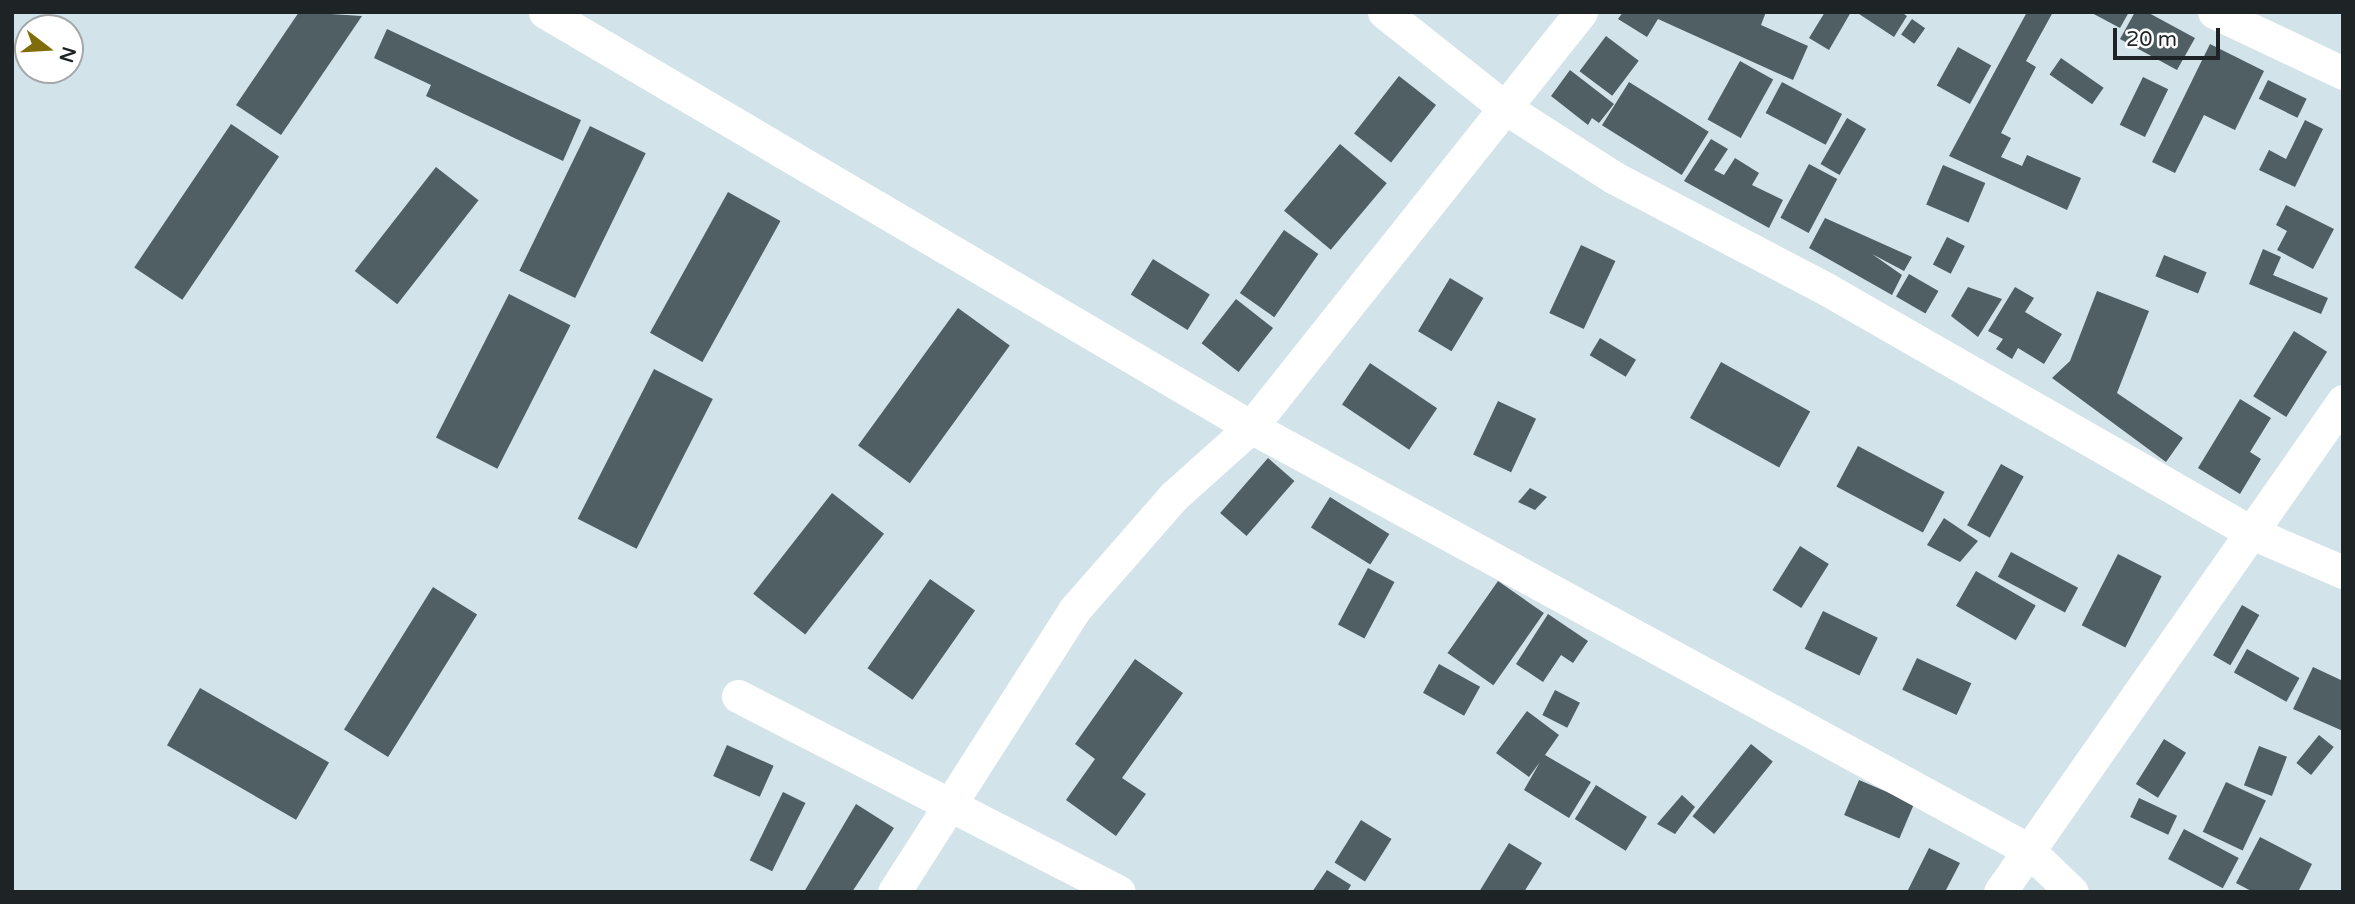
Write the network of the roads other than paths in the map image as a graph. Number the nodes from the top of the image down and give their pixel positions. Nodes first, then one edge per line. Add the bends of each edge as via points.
1 (545, 12) edge
2 (1384, 12) edge
3 (1581, 12) edge
4 (2214, 12) edge
5 (2343, 73) edge
6 (1504, 107) junction
7 (2343, 401) edge
8 (1251, 427) junction
9 (2252, 533) junction
10 (2343, 572) edge
11 (738, 696) dead end
12 (949, 804) junction
13 (2027, 849) junction
14 (894, 892) edge
15 (1119, 892) edge
16 (2000, 892) edge
17 (2073, 892) edge

1 - 8 street
2 - 6 street
3 - 6 street
4 - 5 street
6 - 8 street
6 - 9 street via 1613,177 1828,290
7 - 9 street
8 - 12 street via 1174,496 1075,609
8 - 13 street
9 - 10 street
9 - 13 street
11 - 12 street
12 - 14 street
12 - 15 street
13 - 16 street
13 - 17 street

